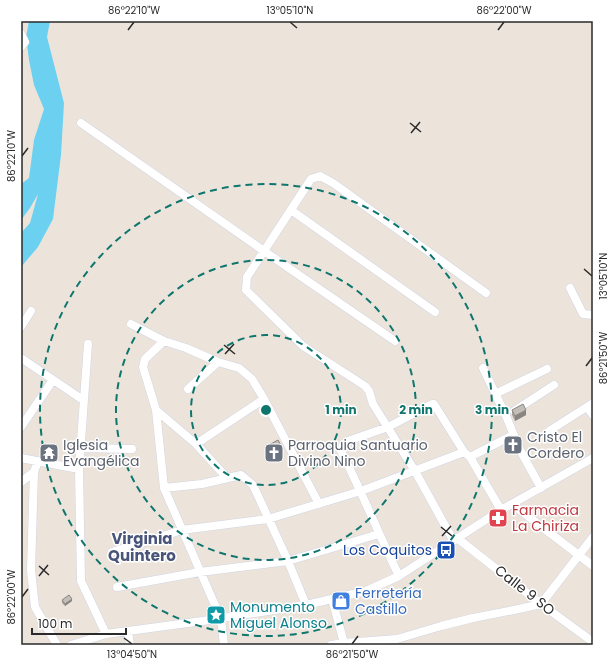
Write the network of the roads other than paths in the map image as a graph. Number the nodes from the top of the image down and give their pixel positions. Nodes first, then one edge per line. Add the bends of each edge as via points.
1 (80, 123) dead end
2 (291, 210) junction
3 (264, 251) junction
4 (570, 288) dead end
5 (486, 293) dead end
6 (31, 310) dead end
7 (435, 312) dead end
8 (593, 315) edge
9 (131, 324) dead end
10 (21, 327) edge
11 (164, 341) junction
12 (395, 341) dead end
13 (88, 344) dead end
14 (21, 358) edge
15 (218, 362) junction
16 (482, 368) dead end
17 (548, 369) dead end
18 (53, 380) junction
19 (554, 385) dead end
20 (188, 389) dead end
21 (495, 394) junction
22 (264, 399) junction
23 (83, 400) junction
24 (590, 405) edge
25 (156, 410) junction
26 (593, 415) edge
27 (506, 416) junction
28 (21, 427) edge
29 (388, 427) junction
30 (549, 431) dead end
31 (513, 436) junction
32 (196, 444) junction
33 (81, 448) junction
34 (132, 449) dead end
35 (467, 455) junction
36 (21, 458) edge
37 (593, 458) edge
38 (38, 461) junction
39 (79, 469) junction
40 (415, 470) junction
41 (34, 472) junction
42 (227, 478) junction
43 (21, 482) edge
44 (164, 488) junction
45 (541, 488) junction
46 (361, 490) junction
47 (319, 504) junction
48 (512, 504) junction
49 (501, 510) junction
50 (268, 519) junction
51 (182, 530) junction
52 (379, 534) junction
53 (593, 536) edge
54 (455, 539) junction
55 (112, 552) dead end
56 (579, 555) junction
57 (288, 562) junction
58 (593, 566) edge
59 (200, 572) junction
60 (399, 576) junction
61 (117, 587) dead end
62 (332, 599) junction
63 (541, 604) junction
64 (306, 605) junction
65 (221, 619) junction
66 (128, 632) junction
67 (106, 634) junction
68 (399, 642) edge
69 (593, 642) edge
70 (344, 643) junction
71 (382, 643) edge
72 (57, 645) edge
73 (71, 645) edge
74 (130, 645) edge
75 (224, 645) edge
76 (331, 645) edge

1 - 3 street
2 - 3 street
2 - 5 street via 311,179 320,176
2 - 7 street
3 - 12 street
3 - 29 street via 247,276 246,290 303,346 364,386
4 - 8 street via 581,312
6 - 10 street
9 - 11 street
11 - 15 street
11 - 25 street via 145,359 144,367
13 - 23 street
14 - 18 street
15 - 20 street
15 - 22 street via 239,368 252,379
16 - 21 street
17 - 21 street
18 - 23 street
18 - 28 street
19 - 27 street
21 - 27 street
22 - 32 street
22 - 47 street
23 - 33 street
24 - 26 street
24 - 30 street
25 - 32 street
25 - 44 street
27 - 31 street
29 - 35 street via 434,404
29 - 40 street
29 - 46 street via 343,445 341,451
31 - 35 street
31 - 45 street
32 - 42 street
33 - 34 street
33 - 39 street
35 - 40 street
35 - 49 street
36 - 38 street
37 - 45 street
38 - 39 street
38 - 41 street
39 - 67 street via 80,581
40 - 46 street
40 - 54 street
41 - 43 street
41 - 72 street via 31,570 35,607
42 - 44 street via 202,484
42 - 50 street via 241,475 253,485
44 - 51 street
45 - 48 street
46 - 47 street
46 - 52 street
47 - 50 street
48 - 49 street
48 - 56 street
49 - 54 street
50 - 51 street
50 - 57 street
51 - 55 street
51 - 59 street
52 - 57 street
52 - 60 street
53 - 56 street
54 - 60 street
54 - 63 street, Calle 9 SO
56 - 58 street
56 - 63 street
57 - 59 street
57 - 64 street
59 - 61 street
59 - 65 street
60 - 62 street via 366,591
62 - 64 street
62 - 70 street
63 - 68 street via 467,619
63 - 69 street, Calle 9 SO
64 - 65 street
65 - 66 street
65 - 75 street
66 - 67 street
66 - 74 street
67 - 73 street
68 - 71 street
70 - 71 street
70 - 76 street

